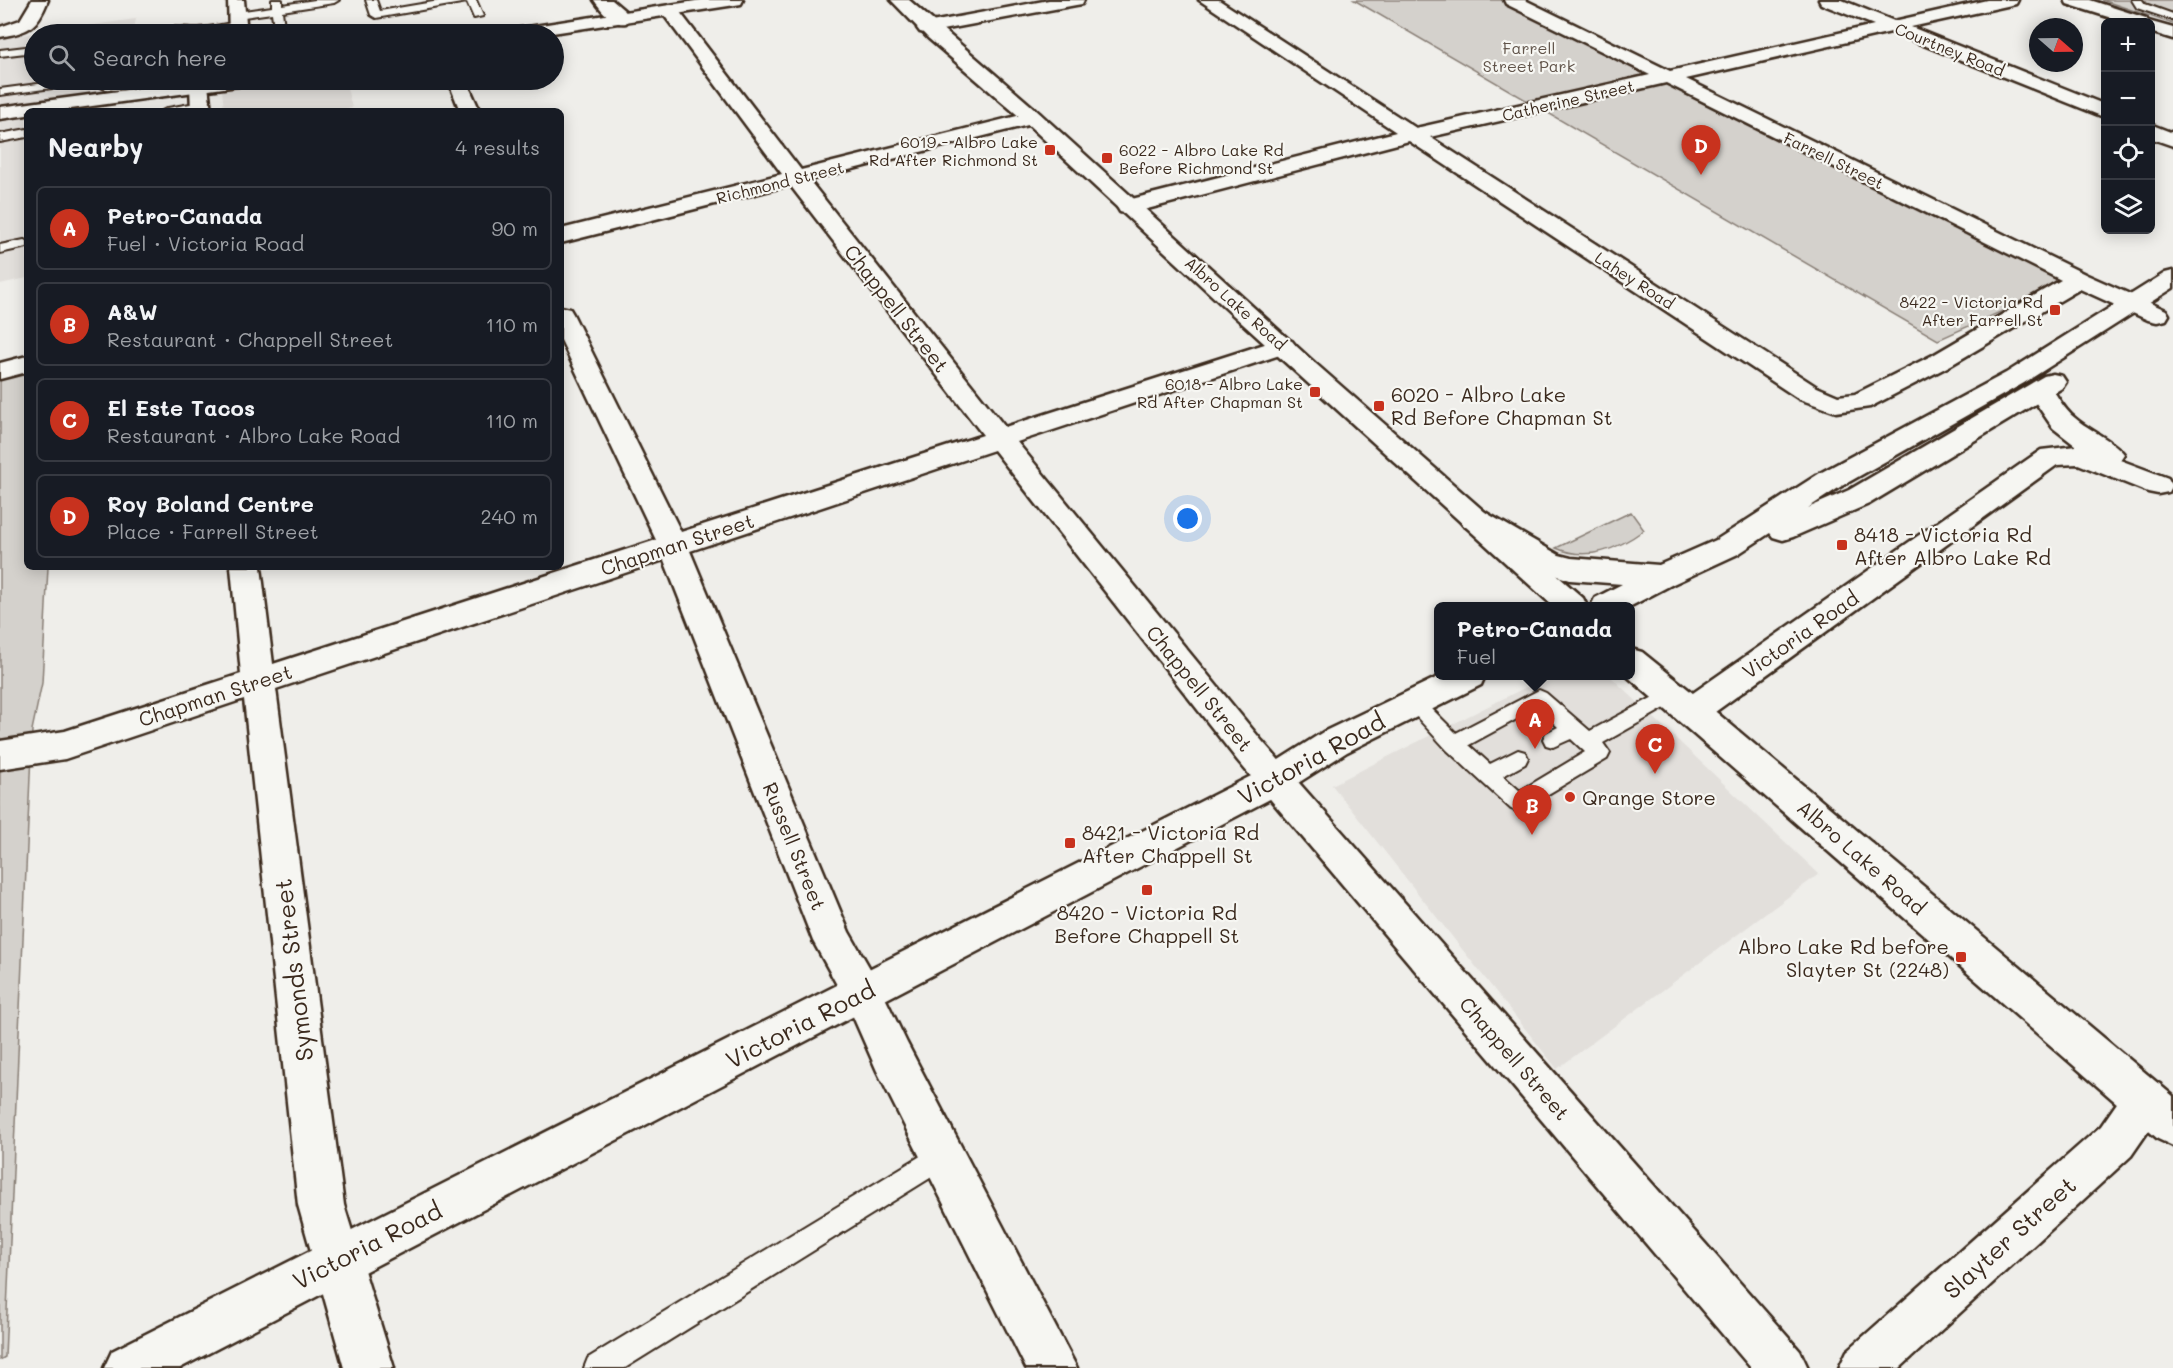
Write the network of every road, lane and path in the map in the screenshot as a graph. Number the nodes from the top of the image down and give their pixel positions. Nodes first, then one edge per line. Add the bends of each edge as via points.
1 (40, 0) edge
2 (334, 0) edge
3 (371, 0) edge
4 (463, 0) edge
5 (471, 0) edge
6 (602, 0) edge
7 (735, 0) edge
8 (899, 0) edge
9 (1076, 0) edge
10 (1207, 0) edge
11 (1512, 0) edge
12 (1827, 0) edge
13 (2010, 0) edge
14 (2073, 0) edge
15 (277, 4) edge
16 (2139, 10) edge
17 (670, 11) junction
18 (478, 16) dead end
19 (2173, 17) edge
20 (237, 19) edge
21 (620, 19) junction
22 (24, 24) edge
23 (223, 24) edge
24 (279, 24) edge
25 (564, 27) edge
26 (1896, 27) junction
27 (2155, 27) edge
28 (926, 28) junction
29 (12, 29) edge
30 (2173, 34) edge
31 (19, 50) junction
32 (24, 50) edge
33 (0, 53) edge
34 (1670, 78) junction
35 (24, 89) edge
36 (102, 90) edge
37 (194, 90) edge
38 (461, 90) edge
39 (0, 92) edge
40 (60, 108) edge
41 (201, 108) edge
42 (469, 108) edge
43 (2101, 110) edge
44 (24, 111) edge
45 (0, 113) edge
46 (1033, 118) junction
47 (2155, 132) edge
48 (24, 134) edge
49 (1414, 134) junction
50 (0, 138) edge
51 (2173, 140) edge
52 (796, 178) junction
53 (1128, 207) junction
54 (564, 235) edge
55 (24, 244) dead end
56 (0, 249) edge
57 (2173, 278) edge
58 (2079, 280) junction
59 (2132, 305) junction
60 (2165, 310) edge
61 (564, 320) edge
62 (1283, 346) junction
63 (24, 365) edge
64 (0, 371) edge
65 (2040, 390) junction
66 (1000, 440) junction
67 (2165, 489) edge
68 (1473, 518) junction
69 (673, 545) junction
70 (1727, 547) junction
71 (246, 570) edge
72 (1662, 576) junction
73 (1568, 602) edge
74 (1613, 602) edge
75 (1635, 665) edge
76 (1459, 680) edge
77 (258, 681) junction
78 (1414, 703) junction
79 (1682, 703) junction
80 (1573, 728) junction
81 (1553, 739) dead end
82 (1588, 742) junction
83 (1454, 744) junction
84 (0, 755) edge
85 (1518, 758) dead end
86 (1488, 776) junction
87 (1275, 780) junction
88 (862, 992) junction
89 (2159, 1112) edge
90 (942, 1156) junction
91 (339, 1259) junction
92 (129, 1368) edge
93 (369, 1368) edge
94 (598, 1368) edge
95 (1052, 1368) edge
96 (1783, 1368) edge
97 (1864, 1368) edge

1 - 22 street via 32,21
2 - 15 lane
3 - 4 lane via 376,15
5 - 18 lane
6 - 21 street
7 - 17 street
8 - 28 street, Albro Lake Road
9 - 28 street
10 - 49 street, Lahey Road
11 - 34 street, Farrell Street
12 - 26 street, Courtney Road
13 - 26 street, Catherine Street
14 - 16 street via 2121,16
15 - 20 lane
15 - 24 lane
16 - 19 lane
17 - 21 street
17 - 52 street, Chappell Street
20 - 23 lane
21 - 25 street
26 - 34 street, Catherine Street
26 - 43 street, Courtney Road
27 - 30 street
28 - 46 street, Albro Lake Road
29 - 31 lane
31 - 32 lane
31 - 33 lane
34 - 49 street, Catherine Street
34 - 58 street, Farrell Street
35 - 39 lane
36 - 40 street
37 - 41 street
38 - 42 street
44 - 45 street
46 - 52 street, Richmond Street
46 - 53 street, Albro Lake Road
47 - 51 street
48 - 50 lane
49 - 53 street, Catherine Street
49 - 58 street, Lahey Road via 1808,393 1836,404 1861,401 1932,365
52 - 54 street, Richmond Street
52 - 66 street, Chappell Street
53 - 62 street, Albro Lake Road
55 - 56 lane
57 - 59 street
58 - 59 street, Farrell Street
59 - 60 street, Farrell Street
59 - 70 street via 2015,378 1830,480
60 - 65 street
61 - 69 street, Russell Street
62 - 66 street, Chapman Street
62 - 68 street, Albro Lake Road
63 - 64 street
65 - 67 street via 2062,423
65 - 70 street via 1858,497 1773,534
66 - 69 street, Chapman Street
66 - 87 street, Chappell Street
67 - 79 street, Victoria Road via 2081,454 2051,456
68 - 72 street via 1548,562 1570,569
68 - 73 street, Albro Lake Road
69 - 77 street, Chapman Street
69 - 88 street, Russell Street via 833,941
70 - 72 street
71 - 77 street, Symonds Street
72 - 74 street
75 - 79 street, Albro Lake Road
76 - 78 street, Victoria Road
77 - 84 street, Chapman Street via 65,745
77 - 91 street, Symonds Street via 321,1205
78 - 83 lane
78 - 87 street, Victoria Road via 1335,742
79 - 82 lane
79 - 89 street, Albro Lake Road
80 - 81 lane
80 - 82 lane
80 - 83 lane via 1539,698
82 - 86 lane via 1600,753 1518,803
83 - 86 lane
85 - 86 lane
87 - 88 street, Victoria Road
87 - 96 street, Chappell Street
88 - 90 street, Russell Street
88 - 91 street, Victoria Road
89 - 97 street, Slayter Street via 2116,1141
90 - 94 lane
90 - 95 street, Russell Street
91 - 92 street, Victoria Road
91 - 93 street, Symonds Street

